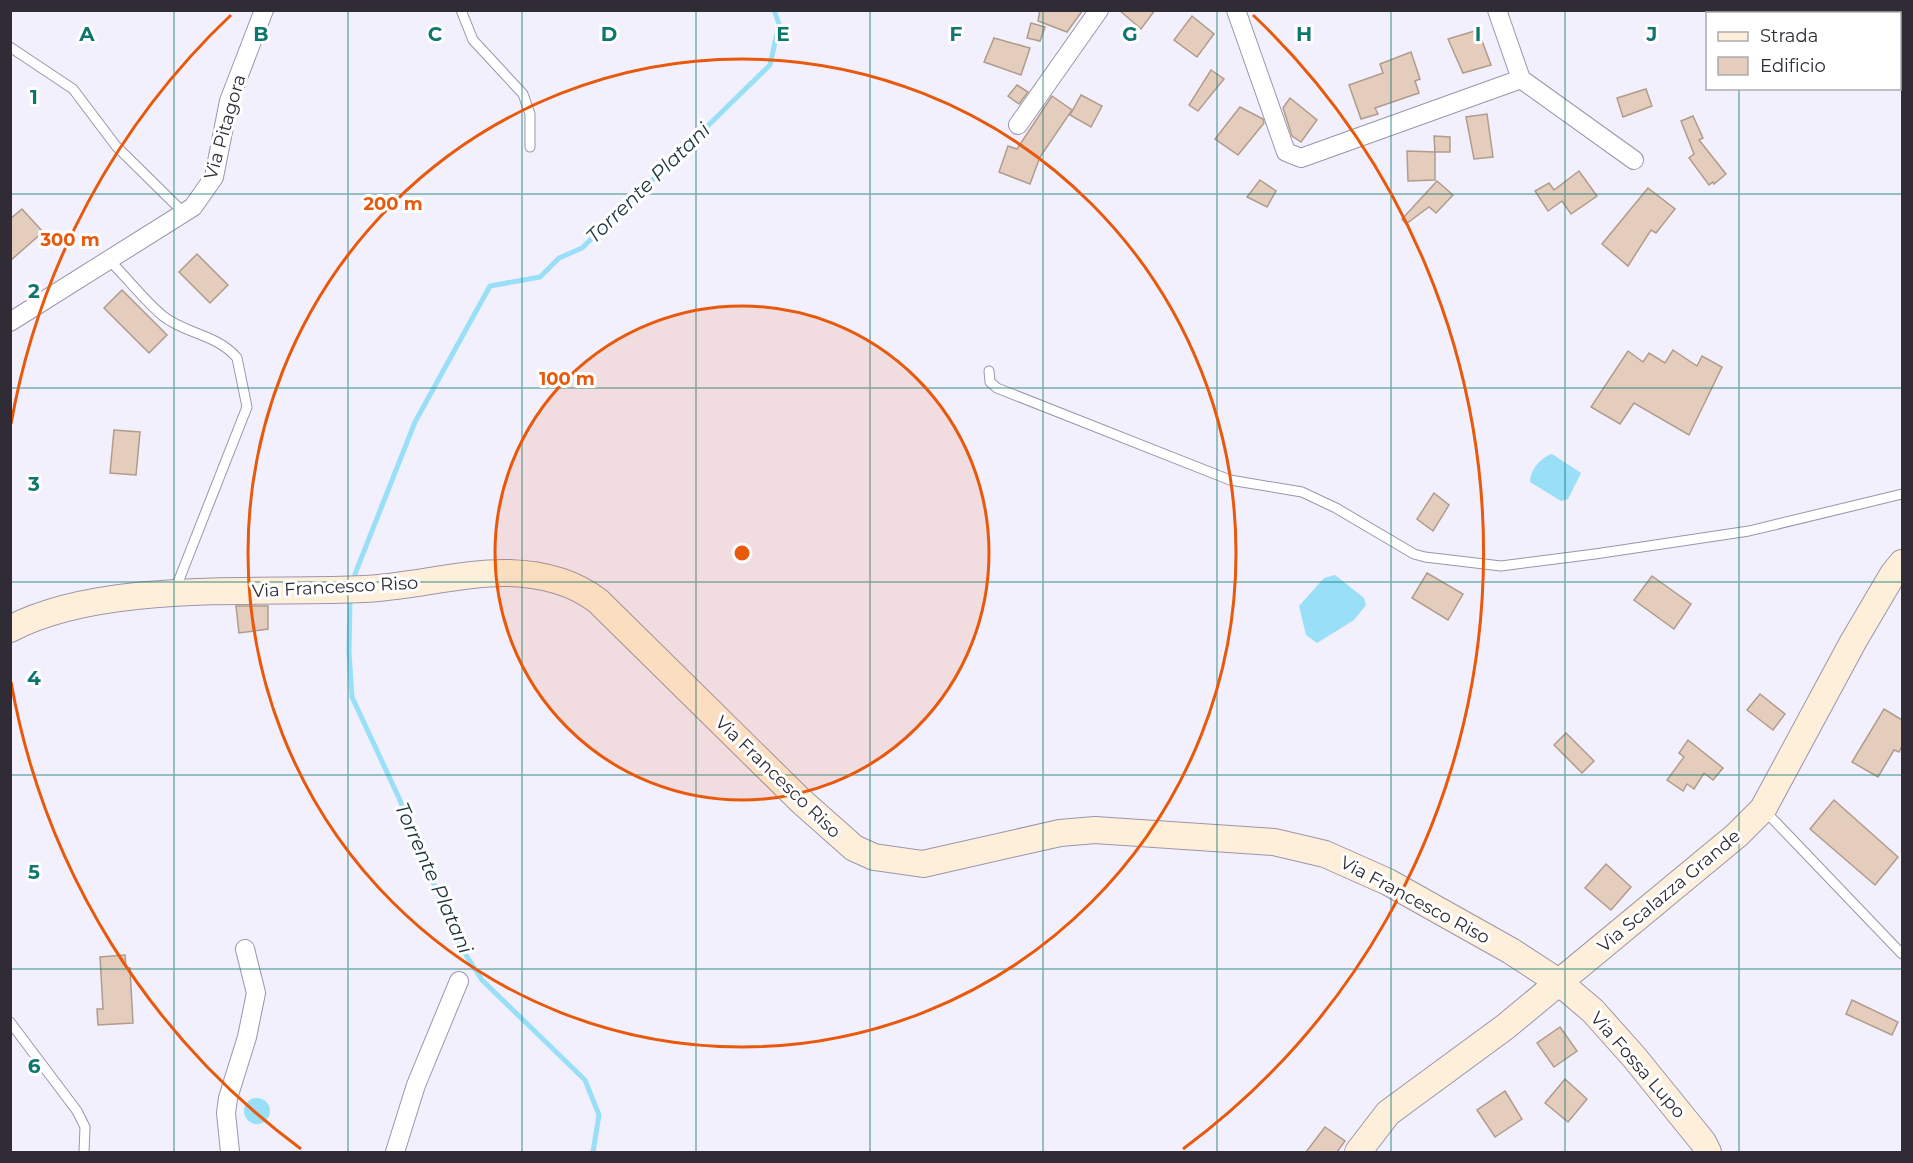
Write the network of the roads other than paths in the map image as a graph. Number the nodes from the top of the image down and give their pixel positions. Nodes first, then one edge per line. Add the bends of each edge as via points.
1 (264, 10) edge
2 (460, 10) edge
3 (1099, 10) edge
4 (1236, 10) edge
5 (1497, 10) edge
6 (10, 46) edge
7 (1521, 79) junction
8 (1018, 125) dead end
9 (530, 147) dead end
10 (1634, 160) dead end
11 (184, 213) junction
12 (110, 261) junction
13 (10, 322) edge
14 (989, 371) dead end
15 (1902, 494) edge
16 (1902, 563) edge
17 (173, 595) junction
18 (10, 629) edge
19 (1763, 809) junction
20 (245, 949) dead end
21 (1902, 954) edge
22 (459, 981) dead end
23 (1560, 983) junction
24 (10, 1022) edge
25 (84, 1152) edge
26 (230, 1152) edge
27 (395, 1152) edge
28 (1358, 1152) edge
29 (1708, 1152) edge

1 - 11 street, Via Pitagora via 229,101 214,177 194,207
2 - 9 lane via 473,40 523,94 530,114
3 - 8 street
4 - 7 street via 1286,152 1294,157
5 - 7 street
6 - 11 lane via 73,89 116,146
7 - 10 street
11 - 12 street, Via Pitagora
12 - 13 street, Via Pitagora
12 - 17 lane via 164,316 219,342 237,357 247,407
14 - 15 lane via 990,382 997,388 1230,480 1302,492 1425,557 1501,566 1595,554 1749,531
16 - 19 street, Via Scalazza Grande via 1853,642
17 - 18 street, Via Francesco Riso via 63,608
17 - 23 street, Via Francesco Riso via 367,589 507,573 552,578 584,590 598,601 830,829 854,848 874,857 923,864 1060,833 1095,830 1274,842 1325,854 1388,882
19 - 21 lane
19 - 23 street, Via Scalazza Grande via 1737,836
20 - 26 street via 256,993 228,1098
22 - 27 street via 416,1085
23 - 28 street, Via Scalazza Grande via 1388,1113
23 - 29 street, Via Fossa Lupo via 1593,1011 1634,1056
24 - 25 lane via 77,1111 85,1127

